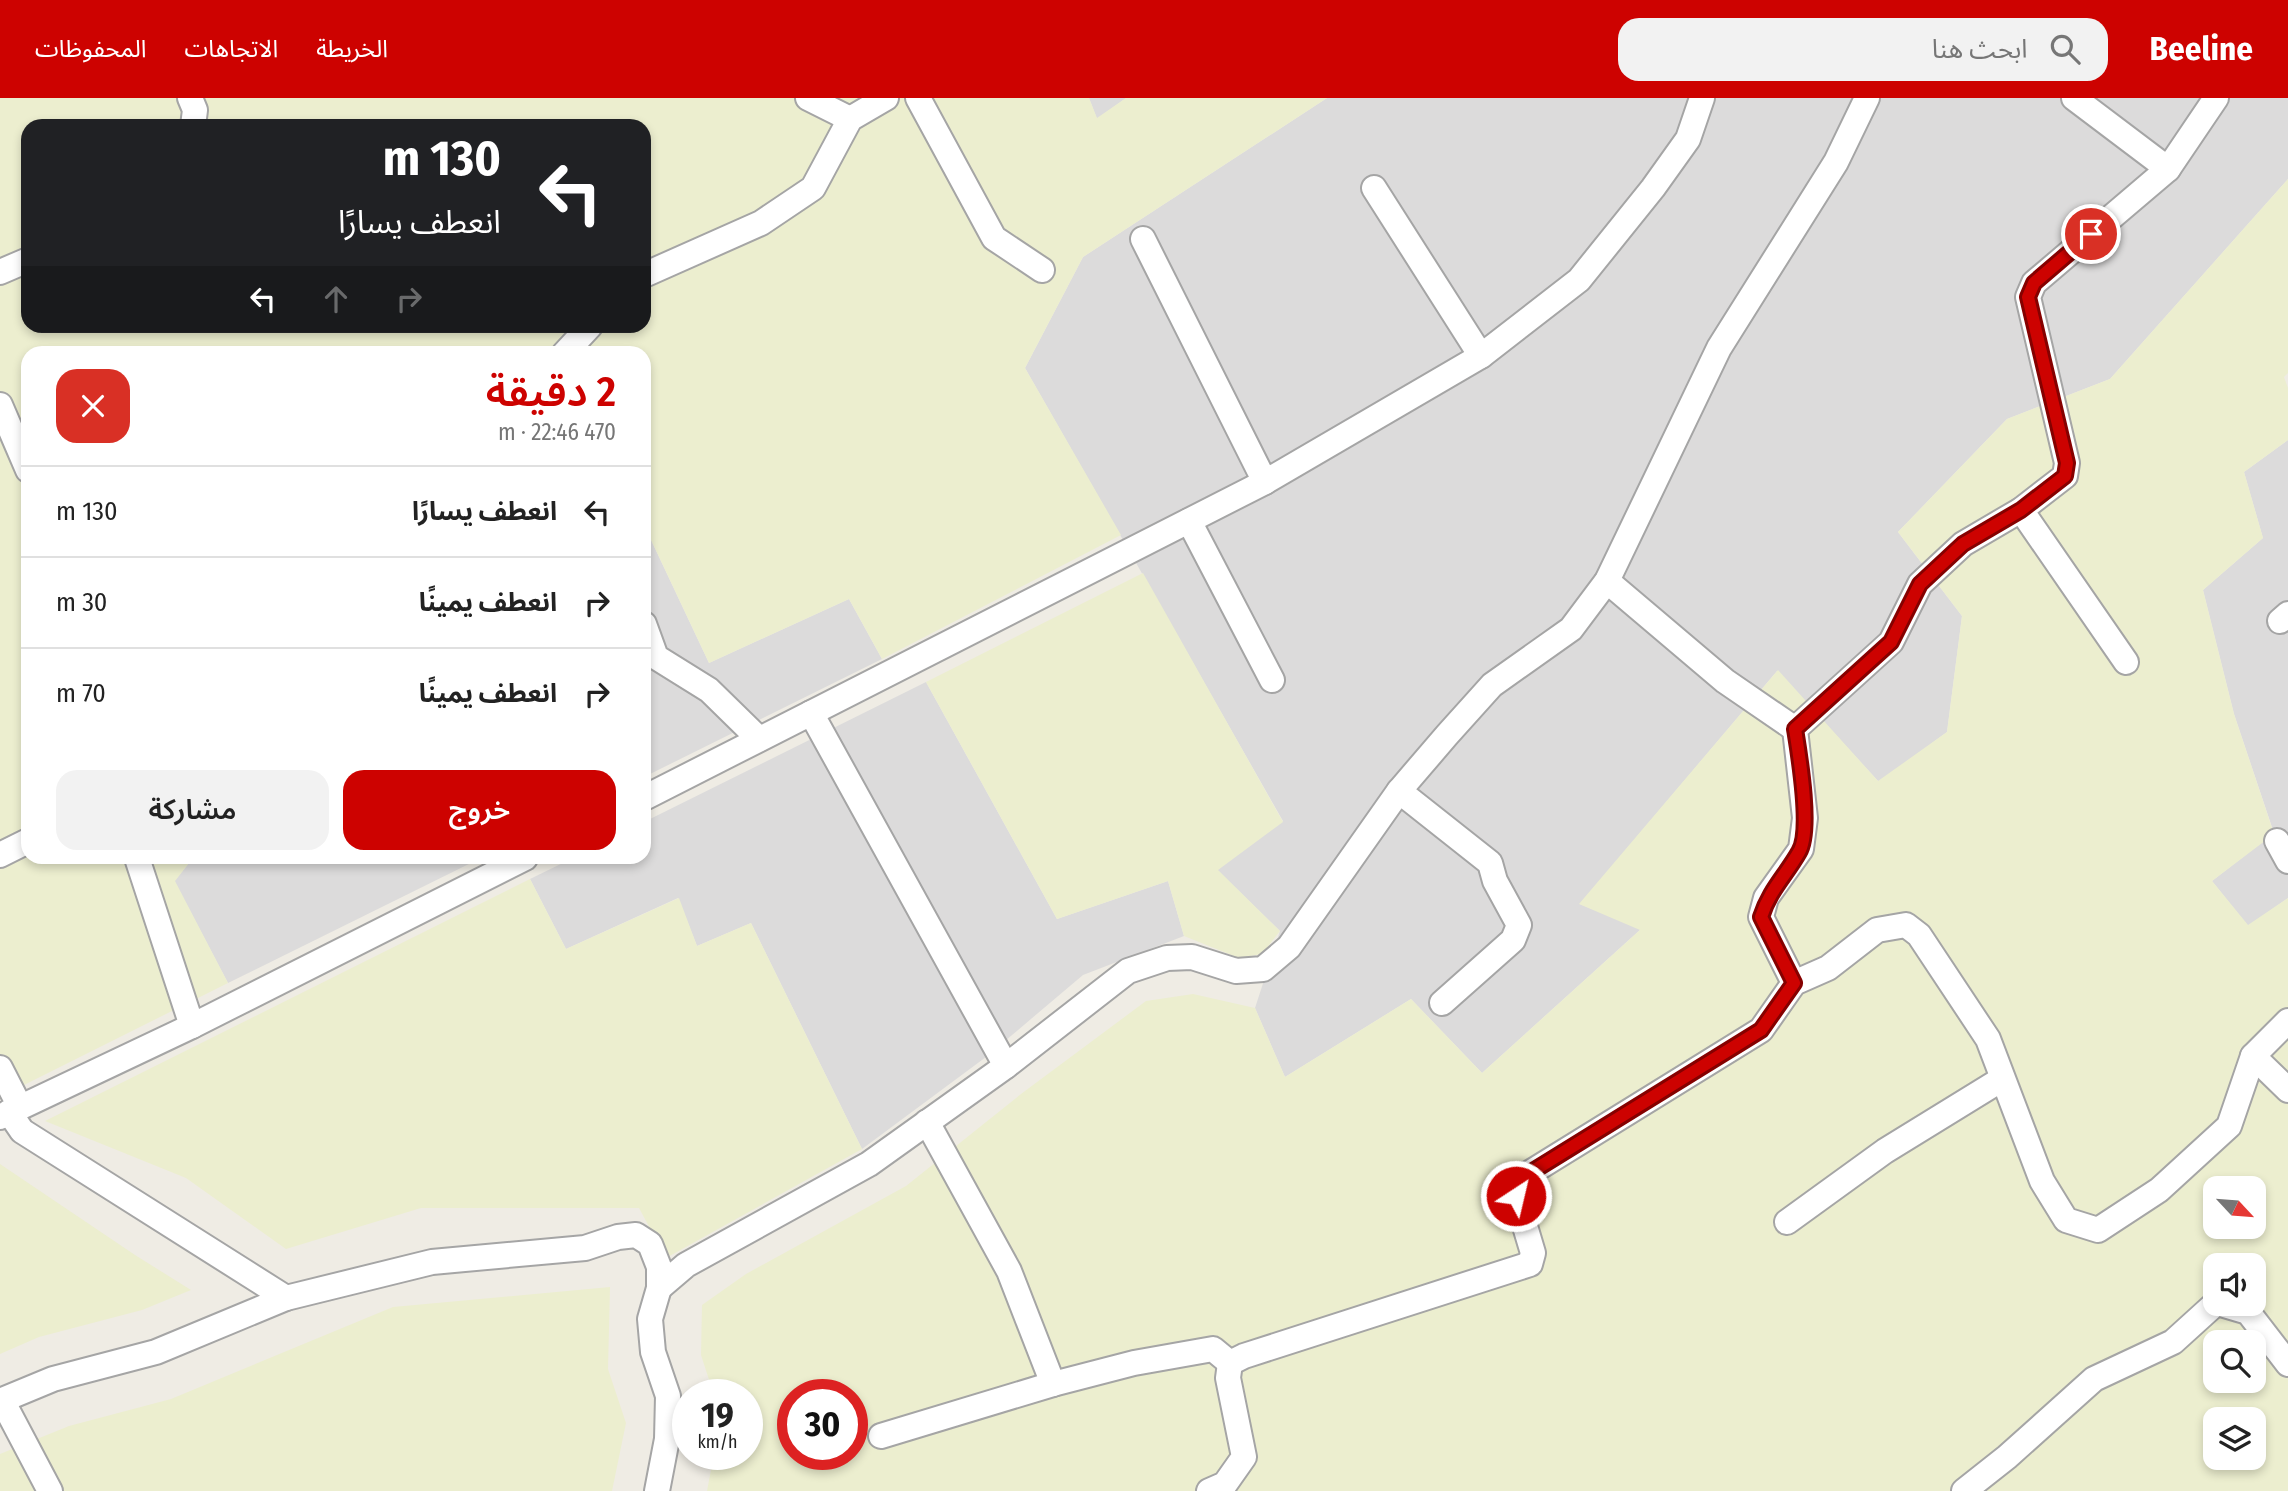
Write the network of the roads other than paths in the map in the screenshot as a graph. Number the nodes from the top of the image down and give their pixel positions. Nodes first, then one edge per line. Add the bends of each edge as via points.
1 (190, 98) edge
2 (808, 98) edge
3 (886, 98) edge
4 (918, 98) edge
5 (1702, 98) edge
6 (1867, 98) edge
7 (2074, 98) edge
8 (2216, 98) edge
9 (194, 119) edge
10 (850, 119) junction
11 (2168, 169) junction
12 (1374, 187) dead end
13 (1143, 239) dead end
14 (21, 263) edge
15 (1042, 270) dead end
16 (0, 272) edge
17 (651, 272) edge
18 (584, 333) edge
19 (571, 346) edge
20 (1480, 356) junction
21 (0, 405) edge
22 (21, 454) edge
23 (1265, 482) junction
24 (2021, 510) junction
25 (1189, 521) junction
26 (1607, 581) junction
27 (651, 643) edge
28 (2126, 662) dead end
29 (1272, 680) dead end
30 (811, 713) junction
31 (1795, 729) junction
32 (759, 739) junction
33 (1399, 791) junction
34 (651, 794) edge
35 (21, 844) edge
36 (0, 855) edge
37 (139, 864) edge
38 (513, 864) edge
39 (1794, 983) junction
40 (1441, 1003) dead end
41 (2288, 1021) edge
42 (192, 1026) junction
43 (2253, 1056) junction
44 (1006, 1066) junction
45 (0, 1068) edge
46 (2002, 1079) junction
47 (2288, 1090) edge
48 (10, 1112) edge
49 (927, 1122) junction
50 (1787, 1222) dead end
51 (659, 1288) junction
52 (286, 1298) junction
53 (2203, 1315) edge
54 (2251, 1316) edge
55 (1230, 1363) junction
56 (2288, 1364) edge
57 (1053, 1384) junction
58 (1, 1401) edge
59 (881, 1436) dead end
60 (50, 1491) edge
61 (657, 1491) edge
62 (1209, 1491) edge
63 (1964, 1491) edge

1 - 9 street
2 - 10 street
3 - 10 street
4 - 15 street via 994,238
5 - 20 street via 1688,139 1579,280
6 - 26 street via 1836,162 1719,348
7 - 11 street
8 - 11 street
10 - 17 street via 813,188 761,223
11 - 24 street via 2034,283 2028,297 2067,463 2065,476
12 - 20 street
13 - 23 street
14 - 16 street
18 - 19 street
20 - 23 street
21 - 22 street
23 - 25 street
24 - 28 street
24 - 31 street via 1963,544 1920,584 1891,642
25 - 29 street
25 - 30 street
26 - 31 street via 1725,681
26 - 33 street via 1571,629 1492,685
27 - 32 street via 656,657 709,690
30 - 32 street
30 - 44 street
31 - 39 street via 1805,818 1801,849 1766,898 1761,917
32 - 34 street
33 - 40 street via 1490,863 1519,925 1513,940
33 - 44 street via 1289,947 1263,969 1236,971 1192,957 1167,958 1128,971
35 - 36 street
37 - 42 street
38 - 42 street
39 - 46 street via 1828,968 1877,930 1906,925 1919,935 1987,1039
39 - 55 street via 1761,1030 1520,1179 1516,1196 1533,1253 1530,1264
41 - 43 street
42 - 48 street
43 - 46 street via 2229,1126 2159,1190 2098,1230 2066,1220 2042,1181
43 - 47 street
44 - 49 street
45 - 48 street
46 - 50 street via 1885,1151
48 - 52 street via 22,1131
49 - 51 street via 869,1164 686,1265
49 - 57 street via 1009,1271
51 - 52 street via 659,1267 650,1244 636,1235 585,1248 432,1262
51 - 61 street via 650,1319 653,1352 668,1396 667,1439
52 - 58 street via 156,1352 53,1379
53 - 63 street via 2173,1342 2094,1380
54 - 56 street
55 - 57 street via 1213,1349
55 - 62 street via 1228,1378 1244,1457 1225,1484
57 - 59 street
58 - 60 street

